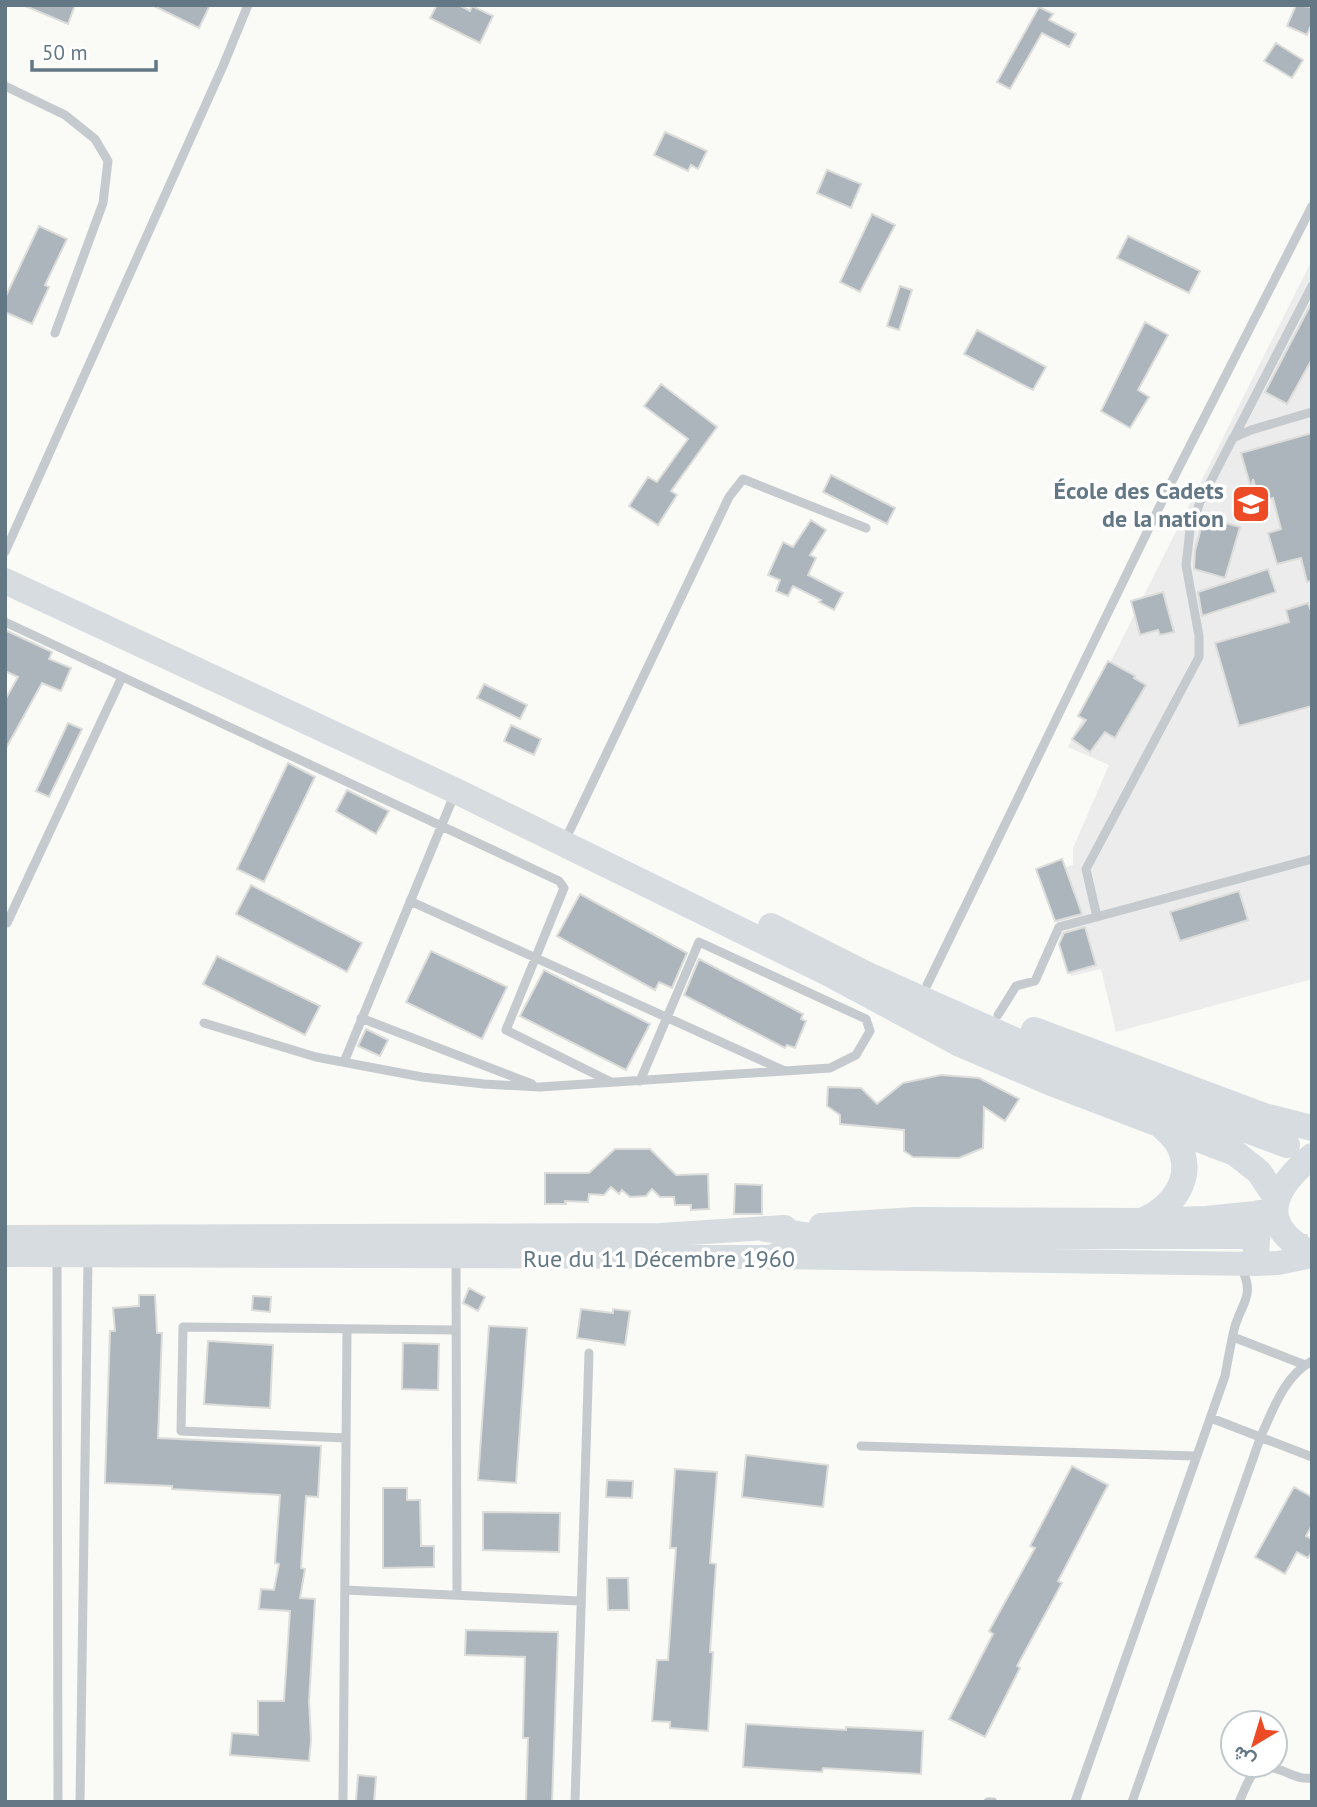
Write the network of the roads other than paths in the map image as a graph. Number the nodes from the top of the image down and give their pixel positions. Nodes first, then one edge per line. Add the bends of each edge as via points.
1 (247, 5) edge
2 (5, 86) edge
3 (1312, 206) edge
4 (1312, 286) edge
5 (55, 333) dead end
6 (1312, 412) edge
7 (1233, 438) junction
8 (866, 528) dead end
9 (5, 552) edge
10 (5, 569) edge
11 (5, 581) edge
12 (5, 622) edge
13 (122, 677) junction
14 (456, 791) junction
15 (441, 827) junction
16 (569, 832) junction
17 (1312, 859) edge
18 (410, 901) junction
19 (1097, 917) junction
20 (5, 922) edge
21 (535, 957) junction
22 (824, 961) junction
23 (928, 985) junction
24 (998, 1015) junction
25 (361, 1018) junction
26 (667, 1018) junction
27 (204, 1023) dead end
28 (344, 1062) junction
29 (787, 1071) junction
30 (640, 1082) junction
31 (613, 1083) junction
32 (540, 1087) junction
33 (1158, 1123) junction
34 (1312, 1128) edge
35 (1285, 1150) dead end
36 (1312, 1156) edge
37 (1270, 1207) junction
38 (1144, 1220) junction
39 (766, 1228) junction
40 (5, 1237) edge
41 (1245, 1253) junction
42 (5, 1255) edge
43 (57, 1255) junction
44 (89, 1255) junction
45 (1312, 1255) edge
46 (456, 1257) junction
47 (773, 1257) joint
48 (347, 1330) junction
49 (455, 1330) junction
50 (1233, 1337) junction
51 (589, 1353) dead end
52 (1309, 1363) edge
53 (1211, 1418) junction
54 (1261, 1436) junction
55 (346, 1438) junction
56 (861, 1446) dead end
57 (1195, 1456) junction
58 (1312, 1457) edge
59 (345, 1590) junction
60 (457, 1595) junction
61 (580, 1601) junction
62 (1312, 1778) edge
63 (58, 1802) edge
64 (80, 1802) edge
65 (343, 1802) edge
66 (575, 1802) edge
67 (1075, 1802) edge
68 (1132, 1802) edge
69 (1239, 1802) edge

1 - 9 lane
2 - 5 lane via 65,116 95,139 108,161 103,203
3 - 23 lane via 1170,485
4 - 7 lane
6 - 7 lane
7 - 19 lane via 1191,530 1186,565 1199,657 1086,869
8 - 16 lane via 743,479 729,497
10 - 16 main road
11 - 14 main road
12 - 13 lane
13 - 15 lane
13 - 20 lane
14 - 15 lane
14 - 22 main road
15 - 18 lane
15 - 21 lane via 559,881 564,888
16 - 22 main road
17 - 19 lane
18 - 21 lane
18 - 25 lane
19 - 24 lane via 1059,927 1035,981 1016,986
21 - 26 lane
21 - 31 lane via 506,1030
22 - 23 main road via 880,967
22 - 33 main road via 916,1022 993,1059
22 - 35 main road
23 - 24 main road
24 - 34 main road via 1251,1111
25 - 28 lane
25 - 32 lane
26 - 29 lane
26 - 29 lane via 699,943 866,1018 870,1031 856,1055 830,1068
26 - 30 lane
27 - 28 lane
28 - 32 lane via 422,1077
29 - 30 lane
30 - 31 lane
31 - 32 lane
33 - 37 main road via 1235,1153 1259,1172
33 - 38 main road via 1178,1142 1183,1179 1172,1201
36 - 37 main road via 1284,1183
37 - 38 main road, Rue du 11 Décembre 1960 via 1206,1218
37 - 41 main road
37 - 45 main road via 1287,1236
38 - 39 main road, Rue du 11 Décembre 1960 via 916,1219
39 - 40 main road, Rue du 11 Décembre 1960 via 660,1235
39 - 41 main road via 811,1236
41 - 45 main road via 1278,1263
41 - 47 main road via 823,1244
41 - 50 lane via 1248,1293
42 - 43 main road, Rue du 11 Décembre 1960
43 - 44 main road, Rue du 11 Décembre 1960
43 - 63 lane
44 - 46 main road, Rue du 11 Décembre 1960
44 - 64 lane
46 - 47 main road, Rue du 11 Décembre 1960
46 - 49 lane
48 - 49 lane
48 - 55 lane
48 - 55 lane via 183,1327 181,1431
49 - 60 lane
50 - 52 lane
50 - 53 lane
51 - 61 lane
52 - 54 lane via 1279,1395
53 - 54 lane
53 - 57 lane
54 - 58 lane
54 - 68 lane
55 - 59 lane
56 - 57 lane
57 - 67 lane
59 - 60 lane
59 - 65 lane
60 - 61 lane
61 - 66 lane
62 - 69 lane via 1265,1766 1254,1773

